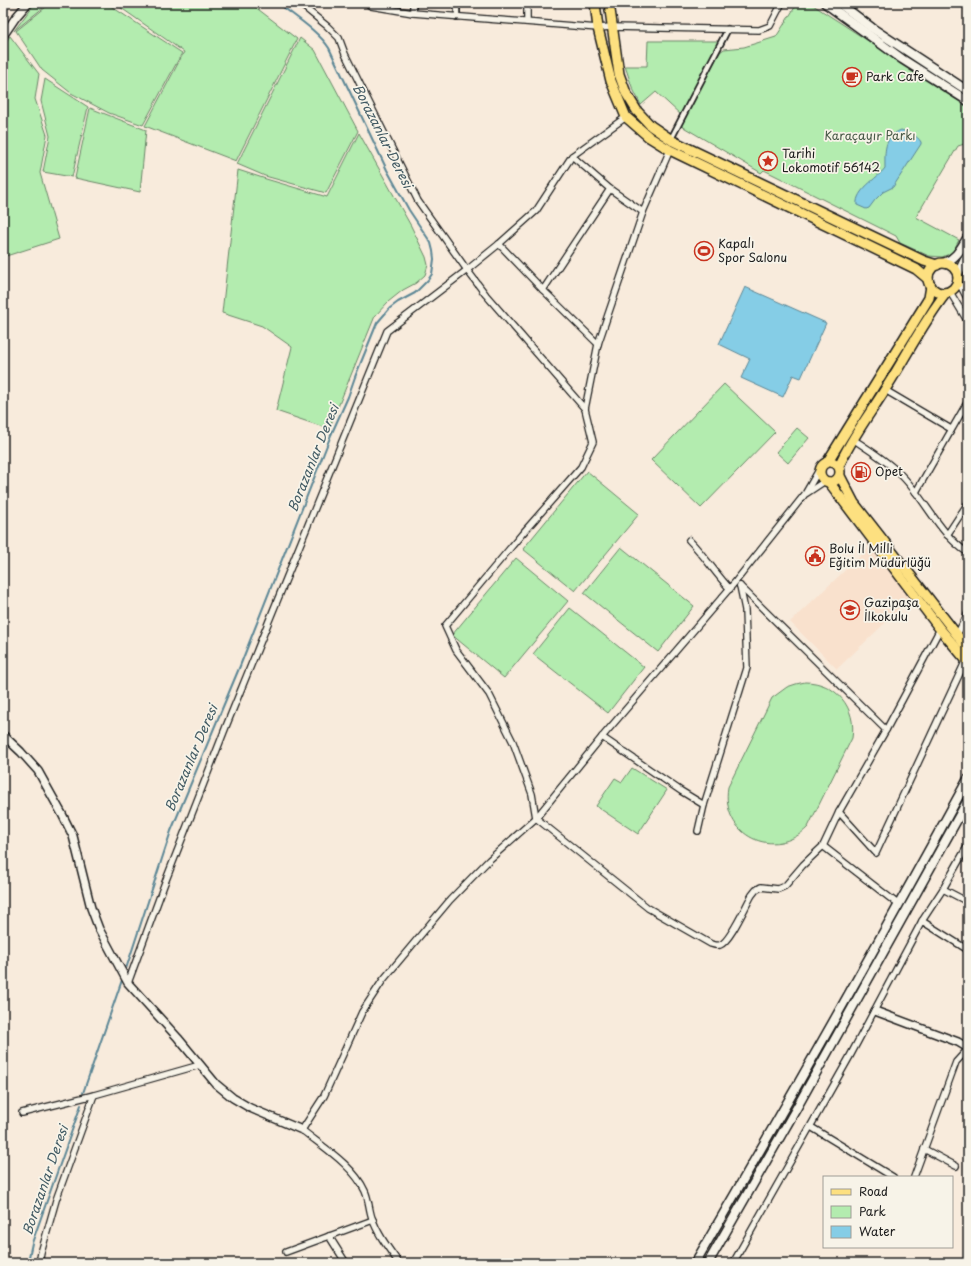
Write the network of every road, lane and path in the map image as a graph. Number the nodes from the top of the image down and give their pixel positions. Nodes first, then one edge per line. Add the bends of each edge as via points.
1 (28, 3) edge
2 (299, 3) edge
3 (367, 3) edge
4 (413, 3) edge
5 (457, 3) edge
6 (527, 3) edge
7 (595, 3) edge
8 (609, 3) edge
9 (782, 3) edge
10 (825, 3) edge
11 (839, 3) edge
12 (413, 13) junction
13 (456, 17) junction
14 (527, 22) junction
15 (612, 27) junction
16 (598, 28) junction
17 (728, 29) junction
18 (3, 36) edge
19 (968, 91) edge
20 (968, 101) edge
21 (626, 117) junction
22 (671, 139) junction
23 (670, 150) junction
24 (572, 156) junction
25 (610, 189) junction
26 (643, 212) junction
27 (968, 237) edge
28 (499, 244) junction
29 (968, 253) edge
30 (941, 264) junction
31 (466, 270) junction
32 (958, 277) junction
33 (930, 283) junction
34 (543, 290) junction
35 (948, 292) junction
36 (968, 300) edge
37 (968, 322) edge
38 (598, 344) junction
39 (885, 390) junction
40 (968, 401) edge
41 (585, 409) junction
42 (951, 429) junction
43 (853, 439) junction
44 (828, 461) junction
45 (839, 466) junction
46 (820, 468) junction
47 (840, 476) junction
48 (827, 481) junction
49 (916, 492) junction
50 (805, 494) junction
51 (968, 503) edge
52 (947, 534) junction
53 (689, 540) dead end
54 (968, 553) edge
55 (738, 584) junction
56 (730, 589) junction
57 (968, 613) edge
58 (940, 629) junction
59 (956, 635) junction
60 (968, 649) edge
61 (967, 661) edge
62 (886, 730) junction
63 (3, 735) edge
64 (602, 737) junction
65 (968, 779) edge
66 (968, 800) edge
67 (704, 805) junction
68 (838, 812) junction
69 (536, 818) junction
70 (698, 831) dead end
71 (968, 845) edge
72 (823, 846) junction
73 (965, 856) edge
74 (943, 889) junction
75 (968, 902) edge
76 (899, 905) junction
77 (922, 921) junction
78 (968, 950) edge
79 (128, 983) junction
80 (875, 1011) junction
81 (968, 1048) edge
82 (200, 1065) junction
83 (94, 1095) junction
84 (22, 1113) dead end
85 (811, 1127) junction
86 (302, 1130) junction
87 (924, 1150) junction
88 (956, 1166) dead end
89 (890, 1176) edge
90 (914, 1176) edge
91 (373, 1220) junction
92 (329, 1236) junction
93 (286, 1252) dead end
94 (39, 1263) edge
95 (346, 1263) edge
96 (399, 1263) edge
97 (695, 1263) edge
98 (708, 1263) edge
99 (733, 1263) edge

1 - 18 street
2 - 31 street via 338,38 418,201
3 - 12 street via 371,6
4 - 12 street
5 - 13 street
6 - 14 street
7 - 16 main road
8 - 15 main road
9 - 17 street via 770,26 759,30
10 - 20 main road via 902,59
11 - 19 main road via 872,28
12 - 13 street
13 - 14 street
14 - 16 street
15 - 16 street
15 - 17 street
15 - 22 main road via 619,74 626,93 650,126
16 - 21 main road via 611,81
17 - 22 street
21 - 23 main road via 649,137
21 - 24 street
22 - 30 main road via 924,261
23 - 26 street
23 - 33 main road via 916,268
24 - 25 street
24 - 28 street via 536,211
25 - 26 street
25 - 34 street
26 - 38 street
27 - 30 main road via 958,254
28 - 31 street
28 - 34 street
29 - 32 main road
30 - 32 main road via 954,268
30 - 33 main road via 930,272
31 - 41 street
31 - 79 street via 387,331 227,724
32 - 35 main road via 955,288
32 - 36 street
33 - 35 main road via 939,293
33 - 44 main road via 929,298
34 - 38 street
35 - 37 street
35 - 39 main road
38 - 41 street
39 - 42 street
39 - 43 main road
40 - 42 street
41 - 69 street via 593,442 582,468 522,534 445,626 456,650 489,694 512,742 532,794
42 - 49 street
43 - 45 main road
43 - 49 street via 902,475
44 - 45 main road
44 - 46 main road
45 - 47 main road
46 - 48 main road via 820,475
46 - 50 street
47 - 48 main road via 836,480
47 - 59 main road via 854,503
48 - 50 street
48 - 58 main road
49 - 52 street
50 - 55 street
51 - 52 street
52 - 54 street
53 - 56 street
55 - 56 street
55 - 62 street
55 - 67 street via 745,610 747,668
56 - 64 street
57 - 59 street
58 - 61 main road
58 - 62 street
59 - 60 main road
61 - 68 street via 876,853
62 - 68 street
63 - 79 street via 38,771 62,814 73,836 91,908 99,929
64 - 67 street
64 - 69 street
65 - 76 main road
66 - 98 main road
67 - 70 street
68 - 72 street
69 - 72 street via 648,908 717,946 728,939 756,890 761,887 778,889 785,886
69 - 86 street via 489,860 450,900 383,980 362,1012 324,1096
71 - 73 street
72 - 76 street
73 - 74 street
74 - 75 street
74 - 77 street
76 - 97 main road
77 - 78 street
77 - 80 street
79 - 82 street
80 - 81 street
80 - 85 street
81 - 87 street via 956,1062
82 - 83 street
82 - 86 street via 216,1084 233,1098
83 - 84 street
83 - 94 street via 56,1200
85 - 89 street
85 - 99 street
86 - 91 street via 354,1174 366,1192
87 - 88 street
87 - 90 street
91 - 92 street
91 - 96 street via 380,1236
92 - 93 street
92 - 95 street

